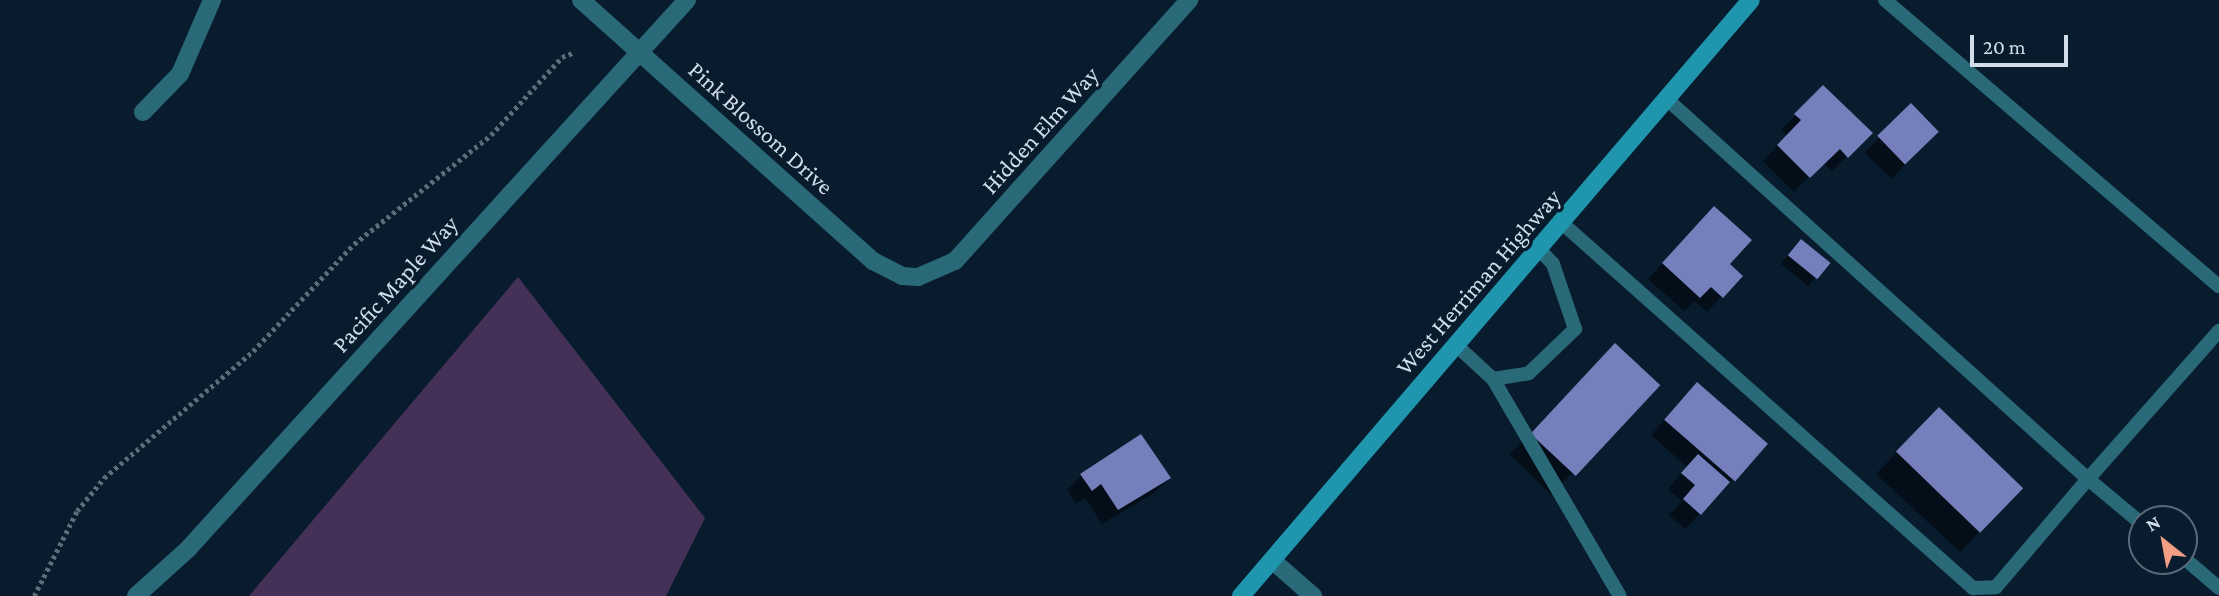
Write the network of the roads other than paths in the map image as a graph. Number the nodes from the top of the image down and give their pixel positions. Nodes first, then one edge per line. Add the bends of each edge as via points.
1 (212, 0) edge
2 (581, 0) edge
3 (687, 0) edge
4 (1189, 0) edge
5 (1751, 0) edge
6 (1885, 0) edge
7 (639, 52) junction
8 (1668, 100) junction
9 (144, 111) dead end
10 (1562, 223) junction
11 (1539, 249) junction
12 (918, 277) joint
13 (2219, 286) edge
14 (2219, 331) edge
15 (1456, 345) junction
16 (1493, 379) junction
17 (2088, 479) junction
18 (2128, 512) edge
19 (1272, 560) junction
20 (2198, 570) edge
21 (2219, 588) edge
22 (136, 596) edge
23 (1241, 596) edge
24 (1313, 596) edge
25 (1620, 596) edge

1 - 9 street via 186,63
2 - 7 street, Pink Blossom Drive
3 - 7 street, Pacific Maple Way
4 - 12 street, Hidden Elm Way via 955,261
5 - 8 main road, West Herriman Highway
6 - 13 lane
7 - 12 street, Pink Blossom Drive via 873,261 902,276
7 - 22 street, Pacific Maple Way via 188,549
8 - 10 main road, West Herriman Highway
8 - 17 lane
10 - 11 main road, West Herriman Highway
10 - 17 lane via 1973,588 1996,587
11 - 15 main road, West Herriman Highway
11 - 16 lane via 1553,264 1575,329 1529,373
14 - 17 lane
15 - 16 lane
15 - 19 main road, West Herriman Highway
16 - 25 lane
17 - 18 lane
19 - 23 main road, West Herriman Highway
19 - 24 street
20 - 21 lane

